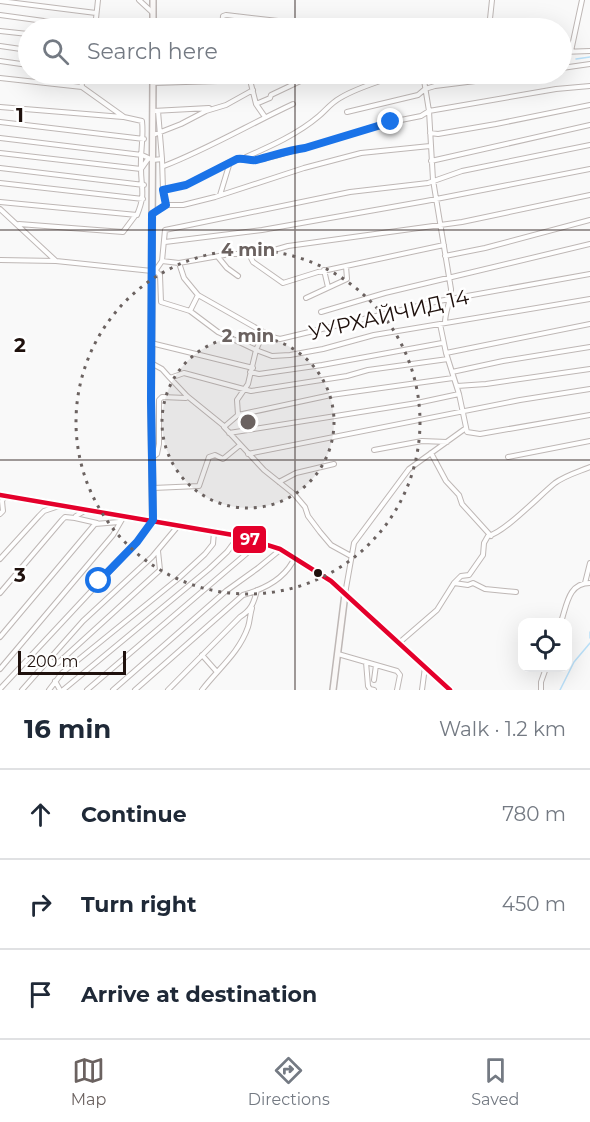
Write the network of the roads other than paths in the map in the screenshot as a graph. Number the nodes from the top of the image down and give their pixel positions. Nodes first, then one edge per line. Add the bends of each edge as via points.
1 (98, 0) edge
2 (140, 0) edge
3 (153, 0) edge
4 (492, 0) edge
5 (582, 0) edge
6 (0, 1) edge
7 (96, 13) junction
8 (153, 13) junction
9 (0, 15) edge
10 (22, 18) edge
11 (96, 18) edge
12 (153, 18) edge
13 (223, 18) edge
14 (252, 18) edge
15 (490, 18) edge
16 (0, 31) edge
17 (18, 33) edge
18 (0, 46) edge
19 (572, 46) edge
20 (18, 49) edge
21 (572, 51) edge
22 (590, 51) edge
23 (0, 61) edge
24 (18, 64) edge
25 (590, 64) edge
26 (572, 66) edge
27 (0, 78) edge
28 (18, 80) edge
29 (55, 84) edge
30 (82, 84) edge
31 (153, 84) edge
32 (251, 84) edge
33 (291, 84) edge
34 (374, 84) edge
35 (424, 84) edge
36 (451, 84) edge
37 (590, 86) edge
38 (82, 87) junction
39 (425, 89) junction
40 (253, 90) junction
41 (256, 104) junction
42 (293, 104) dead end
43 (590, 105) edge
44 (0, 107) edge
45 (217, 108) junction
46 (156, 111) junction
47 (429, 111) junction
48 (347, 112) dead end
49 (124, 117) junction
50 (265, 117) junction
51 (142, 121) junction
52 (0, 122) edge
53 (153, 123) junction
54 (590, 125) edge
55 (430, 133) junction
56 (156, 134) junction
57 (0, 138) edge
58 (144, 139) junction
59 (590, 145) edge
60 (430, 146) junction
61 (0, 153) edge
62 (142, 155) junction
63 (245, 158) junction
64 (150, 159) junction
65 (162, 159) junction
66 (431, 161) junction
67 (230, 162) junction
68 (164, 166) junction
69 (0, 168) edge
70 (141, 169) junction
71 (590, 169) edge
72 (433, 180) junction
73 (0, 183) edge
74 (144, 185) junction
75 (163, 190) junction
76 (220, 195) junction
77 (590, 195) edge
78 (143, 199) junction
79 (437, 199) junction
80 (0, 202) edge
81 (166, 205) junction
82 (0, 209) edge
83 (152, 214) junction
84 (135, 216) junction
85 (590, 220) edge
86 (18, 224) junction
87 (441, 224) junction
88 (165, 242) junction
89 (590, 244) edge
90 (444, 245) junction
91 (249, 254) junction
92 (445, 256) junction
93 (218, 257) junction
94 (0, 260) edge
95 (56, 261) junction
96 (162, 261) junction
97 (179, 264) junction
98 (346, 266) junction
99 (324, 270) junction
100 (154, 272) junction
101 (590, 274) edge
102 (238, 276) dead end
103 (449, 278) junction
104 (329, 287) junction
105 (198, 295) junction
106 (306, 298) dead end
107 (451, 299) junction
108 (590, 299) edge
109 (190, 311) junction
110 (321, 312) dead end
111 (442, 324) junction
112 (590, 324) edge
113 (264, 332) junction
114 (152, 343) junction
115 (442, 343) junction
116 (590, 346) edge
117 (256, 350) junction
118 (446, 353) junction
119 (448, 358) junction
120 (152, 363) junction
121 (590, 369) edge
122 (251, 370) junction
123 (452, 372) junction
124 (170, 378) junction
125 (453, 378) junction
126 (457, 386) junction
127 (590, 389) edge
128 (242, 390) junction
129 (459, 394) junction
130 (187, 396) junction
131 (464, 413) junction
132 (238, 415) junction
133 (590, 415) edge
134 (224, 426) junction
135 (466, 428) junction
136 (229, 433) junction
137 (590, 441) edge
138 (448, 442) junction
139 (240, 446) junction
140 (374, 450) dead end
141 (431, 453) junction
142 (247, 454) junction
143 (508, 457) dead end
144 (152, 458) junction
145 (334, 464) dead end
146 (590, 467) edge
147 (279, 482) junction
148 (152, 489) junction
149 (3, 496) edge
150 (60, 506) junction
151 (87, 510) junction
152 (0, 514) edge
153 (125, 515) junction
154 (75, 518) junction
155 (153, 520) junction
156 (120, 521) junction
157 (97, 523) junction
158 (179, 525) junction
159 (214, 531) junction
160 (239, 536) junction
161 (491, 536) junction
162 (261, 542) junction
163 (280, 549) junction
164 (158, 550) junction
165 (351, 556) junction
166 (295, 557) junction
167 (0, 559) edge
168 (590, 563) edge
169 (454, 583) junction
170 (588, 583) edge
171 (257, 590) junction
172 (516, 592) dead end
173 (0, 593) edge
174 (345, 594) junction
175 (254, 604) junction
176 (562, 618) edge
177 (0, 637) edge
178 (400, 642) junction
179 (338, 654) junction
180 (202, 655) junction
181 (47, 659) junction
182 (366, 662) junction
183 (376, 665) junction
184 (425, 667) junction
185 (0, 669) edge
186 (217, 672) junction
187 (545, 672) edge
188 (374, 680) dead end
189 (55, 681) junction
190 (0, 689) edge
191 (424, 689) edge
192 (22, 690) edge
193 (49, 690) edge
194 (61, 690) edge
195 (87, 690) edge
196 (113, 690) edge
197 (135, 690) edge
198 (168, 690) edge
199 (202, 690) edge
200 (333, 690) edge
201 (374, 690) edge
202 (397, 690) edge
203 (450, 690) edge
204 (541, 690) edge

1 - 7 street
2 - 8 street
3 - 8 main road
4 - 15 street
5 - 19 street
6 - 7 street
7 - 11 street
8 - 12 main road
9 - 10 street
13 - 14 street
16 - 17 street
18 - 20 street
21 - 22 street
23 - 24 street
25 - 26 street
27 - 28 street
29 - 38 street
30 - 38 street
31 - 46 main road
32 - 40 street
33 - 41 street
34 - 63 street via 341,97 297,131
35 - 39 street
36 - 39 street
37 - 47 street
38 - 49 street
39 - 47 street
39 - 48 street via 418,95
40 - 41 street
40 - 45 street
41 - 50 street
42 - 50 street
43 - 55 street
44 - 49 street
45 - 46 street
45 - 56 street
46 - 53 main road
46 - 56 street
47 - 55 street
47 - 63 street via 305,148 252,160
49 - 51 street
50 - 68 street
51 - 53 street
51 - 58 street
52 - 58 street
53 - 56 main road
54 - 66 street
55 - 60 street
56 - 64 main road
56 - 65 street
57 - 62 street
58 - 62 street
59 - 72 street
60 - 66 street
60 - 76 street via 362,153
61 - 70 street
62 - 64 street
62 - 70 street
63 - 67 street
64 - 65 street
64 - 70 street
64 - 83 main road
65 - 68 street
66 - 72 street
67 - 75 street via 186,185
67 - 76 street
68 - 75 street
69 - 74 street
70 - 74 street
71 - 79 street
72 - 79 street
72 - 88 street via 303,201 165,230
73 - 78 street
74 - 78 street
75 - 81 street
76 - 81 street via 183,205
77 - 87 street
78 - 84 street
79 - 87 street
79 - 88 street via 262,230
80 - 84 street
81 - 83 street
82 - 86 street
83 - 100 main road
84 - 86 street via 123,232
85 - 92 street
86 - 95 street
87 - 90 street
87 - 91 street
88 - 96 street
89 - 103 street
90 - 92 street
90 - 98 street
91 - 93 street
91 - 99 street via 253,262 284,283
92 - 103 street
93 - 97 street
93 - 102 street
94 - 95 street
95 - 100 street
96 - 97 street
96 - 100 street
97 - 105 street via 184,278
98 - 99 street
98 - 104 street via 346,279
99 - 104 street
100 - 109 street via 160,275 160,302
100 - 114 main road
101 - 107 street, УУРХАЙЧИД 14
103 - 107 street
103 - 110 street
104 - 106 street
105 - 109 street
105 - 113 street, УУРХАЙЧИД 14
107 - 111 street
107 - 113 street, УУРХАЙЧИД 14 via 280,339
108 - 111 street
109 - 117 street via 218,332
111 - 115 street
111 - 117 street via 290,355 272,356
112 - 118 street
113 - 117 street
114 - 120 main road
114 - 122 street
115 - 118 street
115 - 122 street via 259,374
116 - 123 street
117 - 122 street
118 - 119 street
119 - 123 street
119 - 128 street
120 - 124 street
120 - 144 main road
121 - 126 street
122 - 128 street via 248,384
123 - 125 street
124 - 128 street via 184,373
124 - 130 street
125 - 126 street
125 - 132 street via 331,395
126 - 129 street
127 - 131 street
128 - 132 street via 237,400
129 - 131 street
129 - 136 street
130 - 134 street
130 - 144 street via 159,400 159,444
131 - 135 street
131 - 142 street
132 - 134 street
133 - 135 street via 480,434 467,432
134 - 136 street
135 - 138 street
136 - 139 street
137 - 143 street
138 - 140 street via 422,441
138 - 141 street
139 - 142 street
139 - 148 street via 223,459 209,457 199,486
141 - 161 street via 462,504
141 - 165 street via 409,470 354,543
142 - 147 street
144 - 148 main road
145 - 147 street via 296,473
146 - 161 street via 556,483
147 - 165 street via 305,507 331,545
148 - 155 main road
149 - 150 main road
149 - 152 street
150 - 151 main road
150 - 167 street via 44,511
151 - 153 main road
151 - 154 street
153 - 155 main road
153 - 156 street
154 - 157 street
154 - 173 street via 65,517
155 - 158 main road
155 - 190 street
156 - 157 street
156 - 185 street
157 - 177 street
158 - 159 main road
158 - 164 street
159 - 160 main road
159 - 189 street via 213,544 205,554
160 - 162 main road
160 - 194 street via 209,569
161 - 169 street via 486,538 483,555 469,575
162 - 163 main road
162 - 195 street
163 - 166 main road
163 - 196 street
164 - 181 street
164 - 181 street via 160,570 58,663
165 - 174 street
166 - 171 street via 283,576
166 - 174 main road
168 - 170 street
169 - 172 street
169 - 178 street via 437,610
170 - 176 street via 572,589
171 - 175 street
171 - 197 street via 243,595
174 - 178 main road
174 - 179 main road
175 - 180 street
175 - 186 street via 237,649
178 - 184 main road
179 - 182 street
179 - 200 main road
180 - 186 street
180 - 198 street
181 - 192 street
182 - 183 street
182 - 201 street via 368,686
183 - 188 street
183 - 202 street via 399,673
184 - 191 street
184 - 203 main road
186 - 199 street
187 - 204 street
189 - 193 street
189 - 194 street

